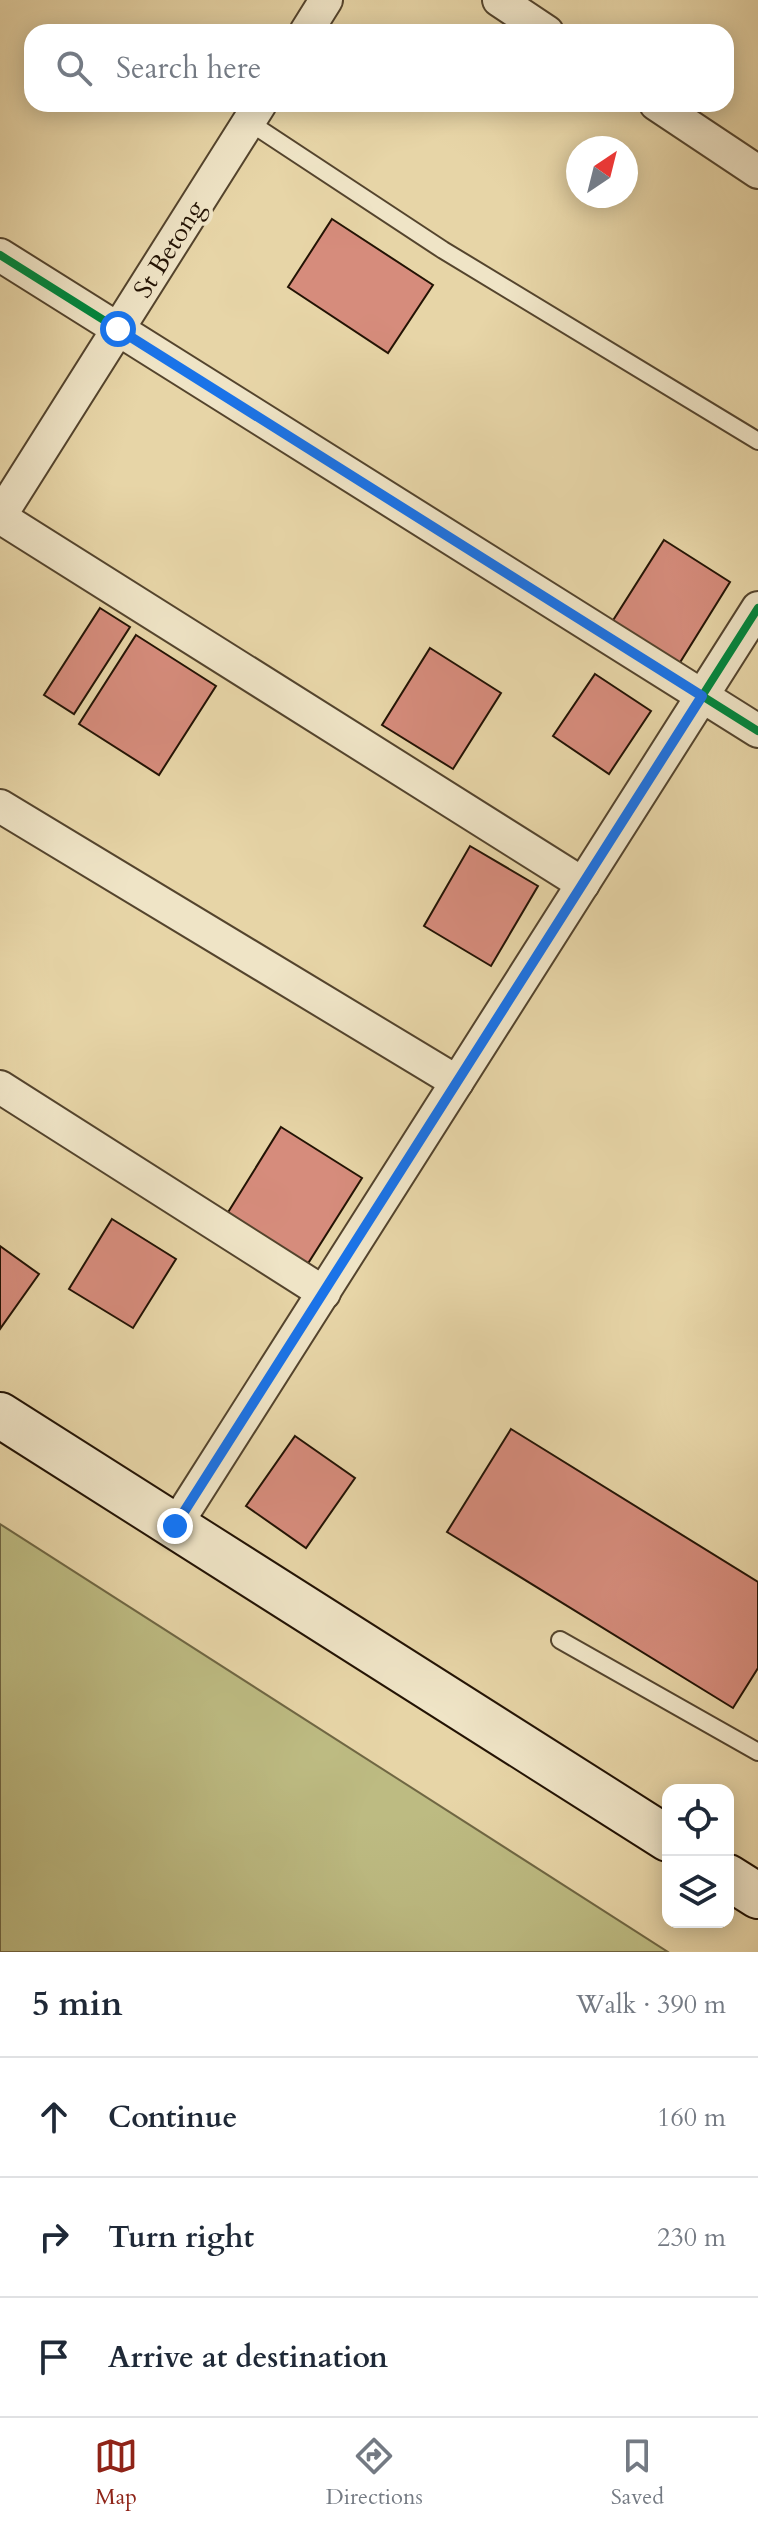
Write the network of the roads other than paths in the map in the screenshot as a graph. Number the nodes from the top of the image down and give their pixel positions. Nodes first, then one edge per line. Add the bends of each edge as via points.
1 (326, 0) edge
2 (499, 0) edge
3 (311, 24) edge
4 (535, 24) edge
5 (668, 112) edge
6 (254, 113) edge
7 (758, 172) edge
8 (0, 255) edge
9 (118, 329) junction
10 (758, 441) edge
11 (0, 516) edge
12 (758, 608) edge
13 (702, 696) junction
14 (758, 731) edge
15 (0, 806) edge
16 (583, 884) junction
17 (457, 1082) junction
18 (0, 1087) edge
19 (324, 1293) junction
20 (0, 1415) edge
21 (175, 1526) junction
22 (560, 1640) dead end
23 (758, 1752) edge
24 (662, 1835) edge
25 (734, 1881) edge
26 (758, 1896) edge

1 - 3 street
2 - 4 street
5 - 7 street
6 - 9 street, St Betong
6 - 10 lane via 443,250
8 - 9 street
9 - 11 street, St Betong
9 - 13 street
11 - 16 street
12 - 13 street
13 - 14 street
13 - 16 street
15 - 17 street
16 - 17 street
17 - 19 street
18 - 19 street
19 - 21 street
20 - 21 main road
21 - 24 main road
22 - 23 lane
25 - 26 main road

